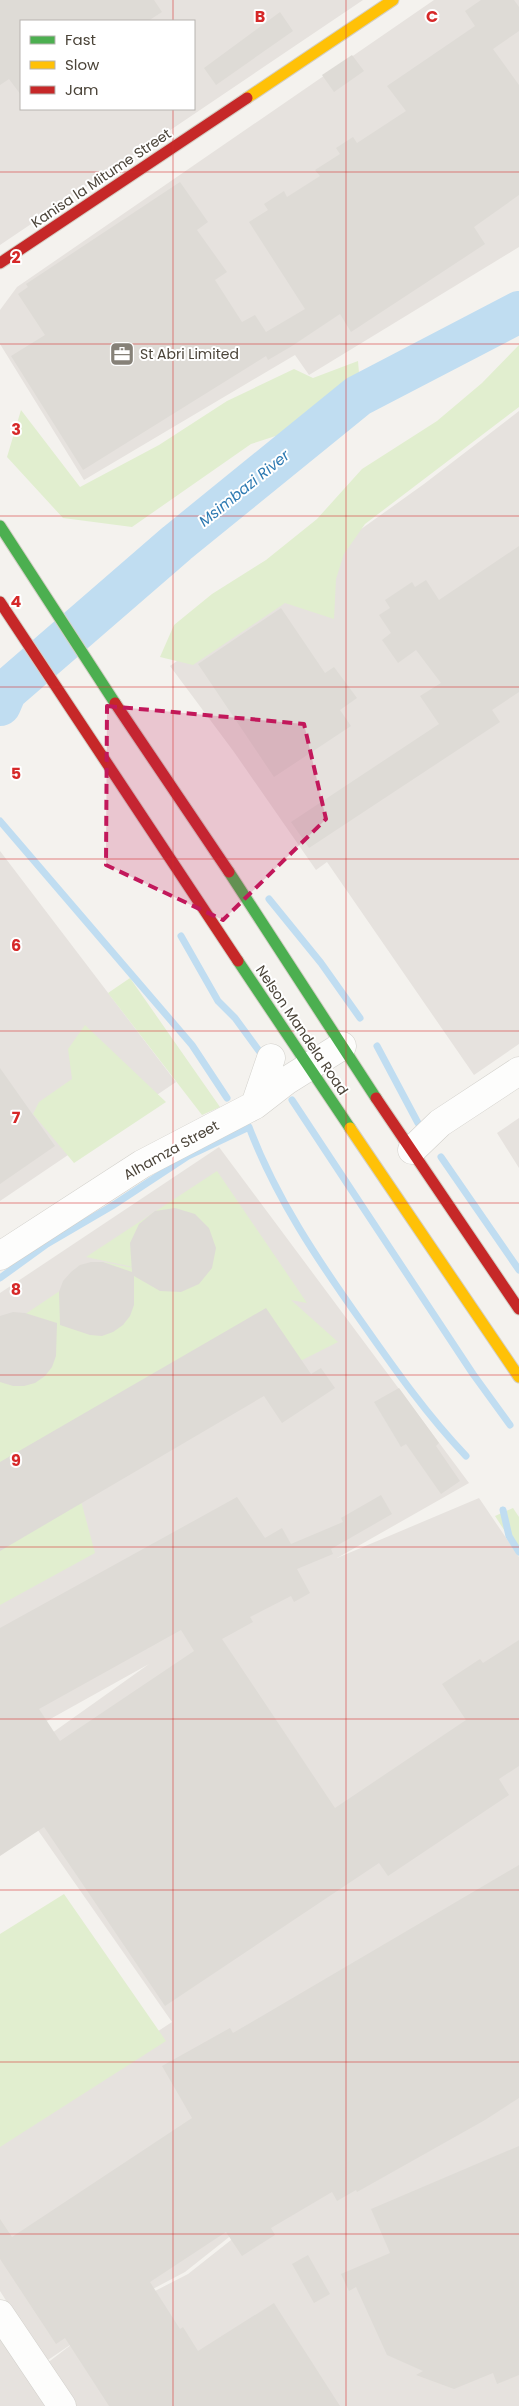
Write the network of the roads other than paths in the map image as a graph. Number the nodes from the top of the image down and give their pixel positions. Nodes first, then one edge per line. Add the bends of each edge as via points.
1 (393, 0) edge
2 (0, 263) edge
3 (0, 526) edge
4 (0, 602) edge
5 (342, 1046) junction
6 (271, 1058) dead end
7 (308, 1067) junction
8 (519, 1071) edge
9 (255, 1105) junction
10 (412, 1150) junction
11 (0, 1256) edge
12 (519, 1309) edge
13 (519, 1376) edge
14 (0, 2314) edge
15 (62, 2406) edge

1 - 2 main road, Kanisa la Mitume Street
3 - 5 main road, Nelson Mandela Road
4 - 7 main road, Nelson Mandela Road
5 - 7 street, Alhamza Street
5 - 10 main road, Nelson Mandela Road
6 - 9 street
7 - 9 street, Alhamza Street
7 - 13 main road, Nelson Mandela Road
8 - 10 street via 440,1123
9 - 11 street, Alhamza Street via 142,1164
10 - 12 main road, Nelson Mandela Road
14 - 15 street

